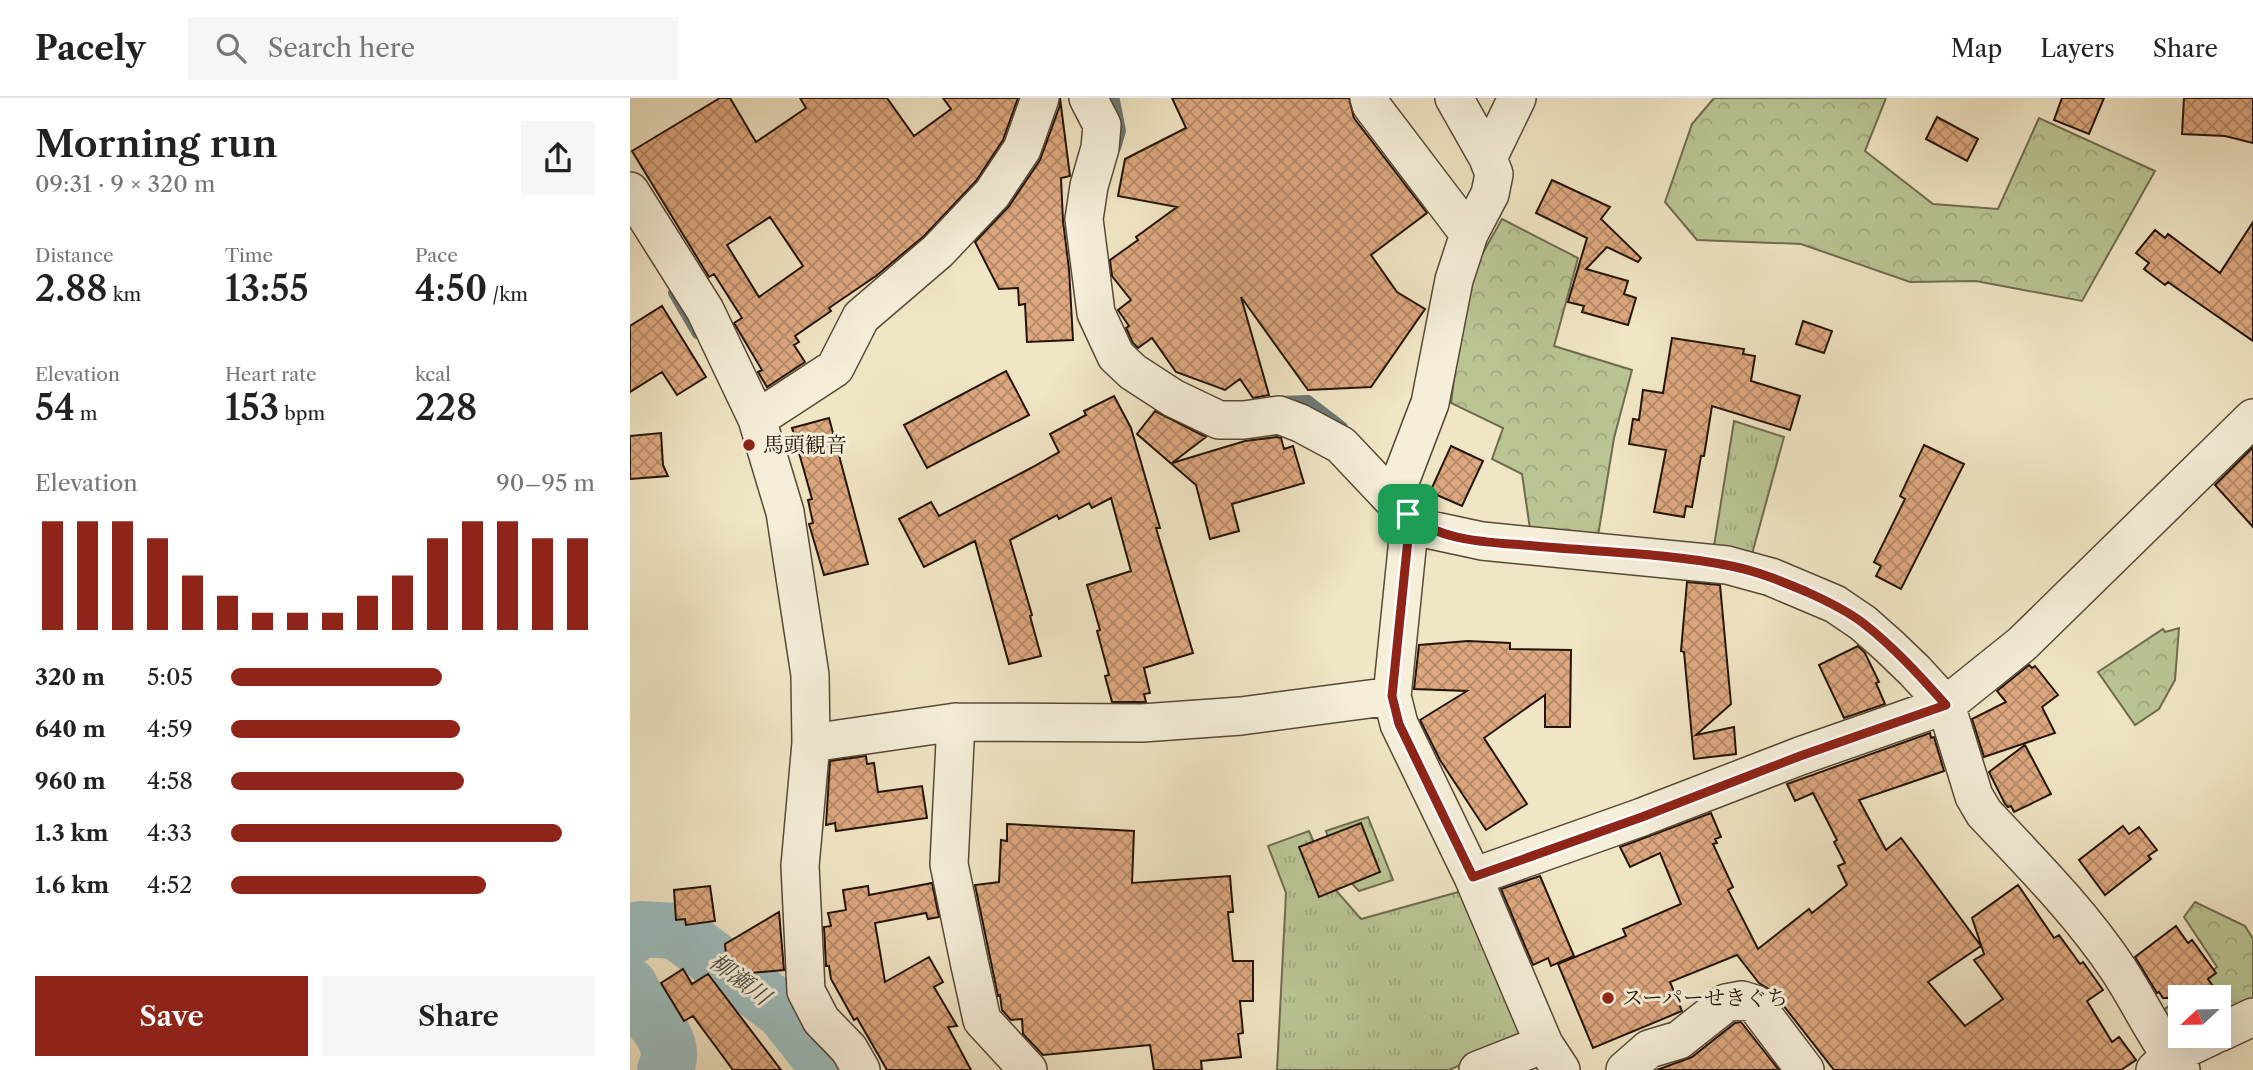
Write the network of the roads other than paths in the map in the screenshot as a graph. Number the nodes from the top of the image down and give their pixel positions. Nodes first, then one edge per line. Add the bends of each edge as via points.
1 (1040, 98) edge
2 (1088, 98) edge
3 (1369, 98) edge
4 (1454, 98) edge
5 (1517, 98) edge
6 (1488, 158) junction
7 (630, 191) edge
8 (1469, 234) junction
9 (757, 419) junction
10 (2252, 420) edge
11 (1401, 507) junction
12 (1392, 696) junction
13 (1946, 705) junction
14 (957, 722) junction
15 (811, 743) junction
16 (1473, 877) junction
17 (2253, 1017) edge
18 (2231, 1027) edge
19 (2194, 1048) edge
20 (1553, 1057) edge
21 (2168, 1065) edge
22 (861, 1070) edge
23 (1028, 1070) edge
24 (1478, 1070) edge
25 (1625, 1070) edge
26 (1805, 1070) edge

1 - 9 street via 1022,149 992,194 938,251 861,317 835,368
2 - 11 street via 1102,125 1085,202 1085,229 1096,313 1116,356 1173,398 1219,420 1279,415 1341,444
3 - 8 street
4 - 6 street
5 - 6 street
6 - 8 street via 1494,174 1490,194
7 - 9 street via 705,310
8 - 11 street
9 - 15 street via 785,512 810,675
10 - 13 street via 2022,644
11 - 12 street via 1408,539
11 - 13 street via 1431,530 1482,541 1687,560 1771,577 1835,604 1863,623
12 - 14 street via 1241,716 1142,723
12 - 16 street via 1399,724
13 - 16 street
13 - 21 street via 1974,796 1984,813 2068,905 2117,968
14 - 15 street
14 - 23 street via 949,864 982,1020
15 - 22 street via 800,866 806,991 821,1020 849,1049
16 - 20 street
17 - 18 street
19 - 21 street
20 - 24 street
25 - 26 street via 1649,1049 1679,1040 1726,1003 1742,1000 1755,1004

